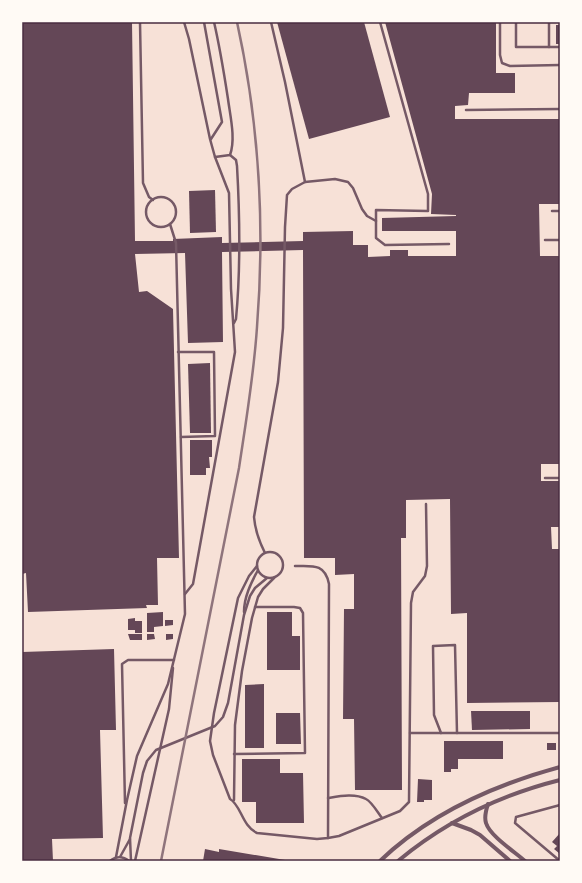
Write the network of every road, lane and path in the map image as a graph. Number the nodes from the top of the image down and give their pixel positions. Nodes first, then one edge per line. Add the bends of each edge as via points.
1 (140, 22) edge
2 (184, 22) edge
3 (204, 22) edge
4 (214, 22) edge
5 (271, 22) edge
6 (380, 22) edge
7 (500, 22) edge
8 (516, 22) edge
9 (549, 22) edge
10 (549, 47) junction
11 (560, 47) edge
12 (560, 65) edge
13 (560, 109) edge
14 (466, 110) dead end
15 (210, 139) junction
16 (230, 155) junction
17 (215, 157) junction
18 (305, 182) junction
19 (153, 200) junction
20 (552, 211) dead end
21 (560, 211) edge
22 (376, 221) junction
23 (170, 224) junction
24 (546, 240) dead end
25 (560, 240) edge
26 (449, 244) dead end
27 (233, 325) junction
28 (178, 352) junction
29 (181, 437) junction
30 (545, 478) dead end
31 (560, 478) edge
32 (426, 504) dead end
33 (265, 553) junction
34 (257, 566) junction
35 (295, 566) dead end
36 (258, 570) junction
37 (267, 578) junction
38 (274, 578) junction
39 (184, 594) junction
40 (256, 607) junction
41 (244, 615) junction
42 (174, 660) junction
43 (410, 733) junction
44 (441, 733) junction
45 (457, 733) junction
46 (560, 733) edge
47 (234, 754) junction
48 (560, 767) edge
49 (560, 780) edge
50 (328, 798) junction
51 (234, 801) junction
52 (488, 804) junction
53 (560, 805) edge
54 (126, 806) junction
55 (382, 818) junction
56 (452, 823) junction
57 (130, 838) junction
58 (328, 838) junction
59 (116, 857) junction
60 (120, 857) junction
61 (110, 861) edge
62 (130, 861) edge
63 (135, 861) edge
64 (380, 861) edge
65 (398, 861) edge
66 (510, 861) edge
67 (525, 861) edge
68 (560, 861) edge

1 - 19 lane via 143,183
2 - 15 lane
3 - 15 lane via 222,122
4 - 16 lane via 221,50 231,123
5 - 18 lane
6 - 22 lane via 428,194 428,211 376,210
7 - 12 lane via 502,63 510,66
8 - 10 lane via 516,47
9 - 10 lane
10 - 11 lane
13 - 14 lane
15 - 17 lane
16 - 17 lane
16 - 27 lane via 236,160 237,166 240,226 240,276
17 - 27 lane via 229,193
18 - 22 lane via 335,179 348,182 367,216
18 - 33 lane via 292,188 287,195 283,328 278,382 254,517 259,541
19 - 23 lane via 165,198 173,202 176,214
19 - 23 lane via 146,210 150,222 158,227
20 - 21 lane
22 - 26 lane via 376,238 385,245
23 - 28 lane via 176,242
24 - 25 lane
27 - 39 lane via 235,352 192,584
28 - 29 lane
28 - 29 lane via 214,352 215,436
29 - 39 lane
30 - 31 lane
32 - 43 lane via 427,566 425,576 413,592 411,603
33 - 34 lane via 259,558
33 - 38 lane via 278,554 283,562 282,571
34 - 36 lane
34 - 51 lane via 238,598 210,741 230,799
35 - 50 lane via 316,566 322,569 329,584
36 - 37 lane
36 - 41 lane via 247,593
37 - 38 lane
37 - 41 lane via 250,596
38 - 40 lane via 258,597
39 - 42 lane via 185,614
40 - 47 lane via 236,706
40 - 47 lane via 294,607 300,608 303,613 305,753
41 - 57 lane via 228,703 223,716 215,726 156,750 147,761
42 - 54 lane via 168,684 137,756
42 - 54 lane via 128,660 122,664
42 - 63 lane via 169,709
43 - 44 lane
43 - 55 lane via 409,802 400,811
44 - 45 lane
44 - 45 lane via 434,715 433,646 455,645
45 - 46 lane
47 - 51 lane
48 - 64 street via 491,789 469,800 430,822
49 - 52 street
50 - 55 lane via 347,795 367,799
50 - 58 lane
51 - 58 lane via 249,828 257,833
52 - 56 street
52 - 67 street via 485,817 488,828
53 - 68 lane via 516,817 514,823
54 - 59 lane
55 - 58 lane
56 - 65 street
56 - 66 street via 471,830
57 - 60 lane
57 - 62 lane
59 - 60 lane
59 - 61 lane
60 - 62 lane

